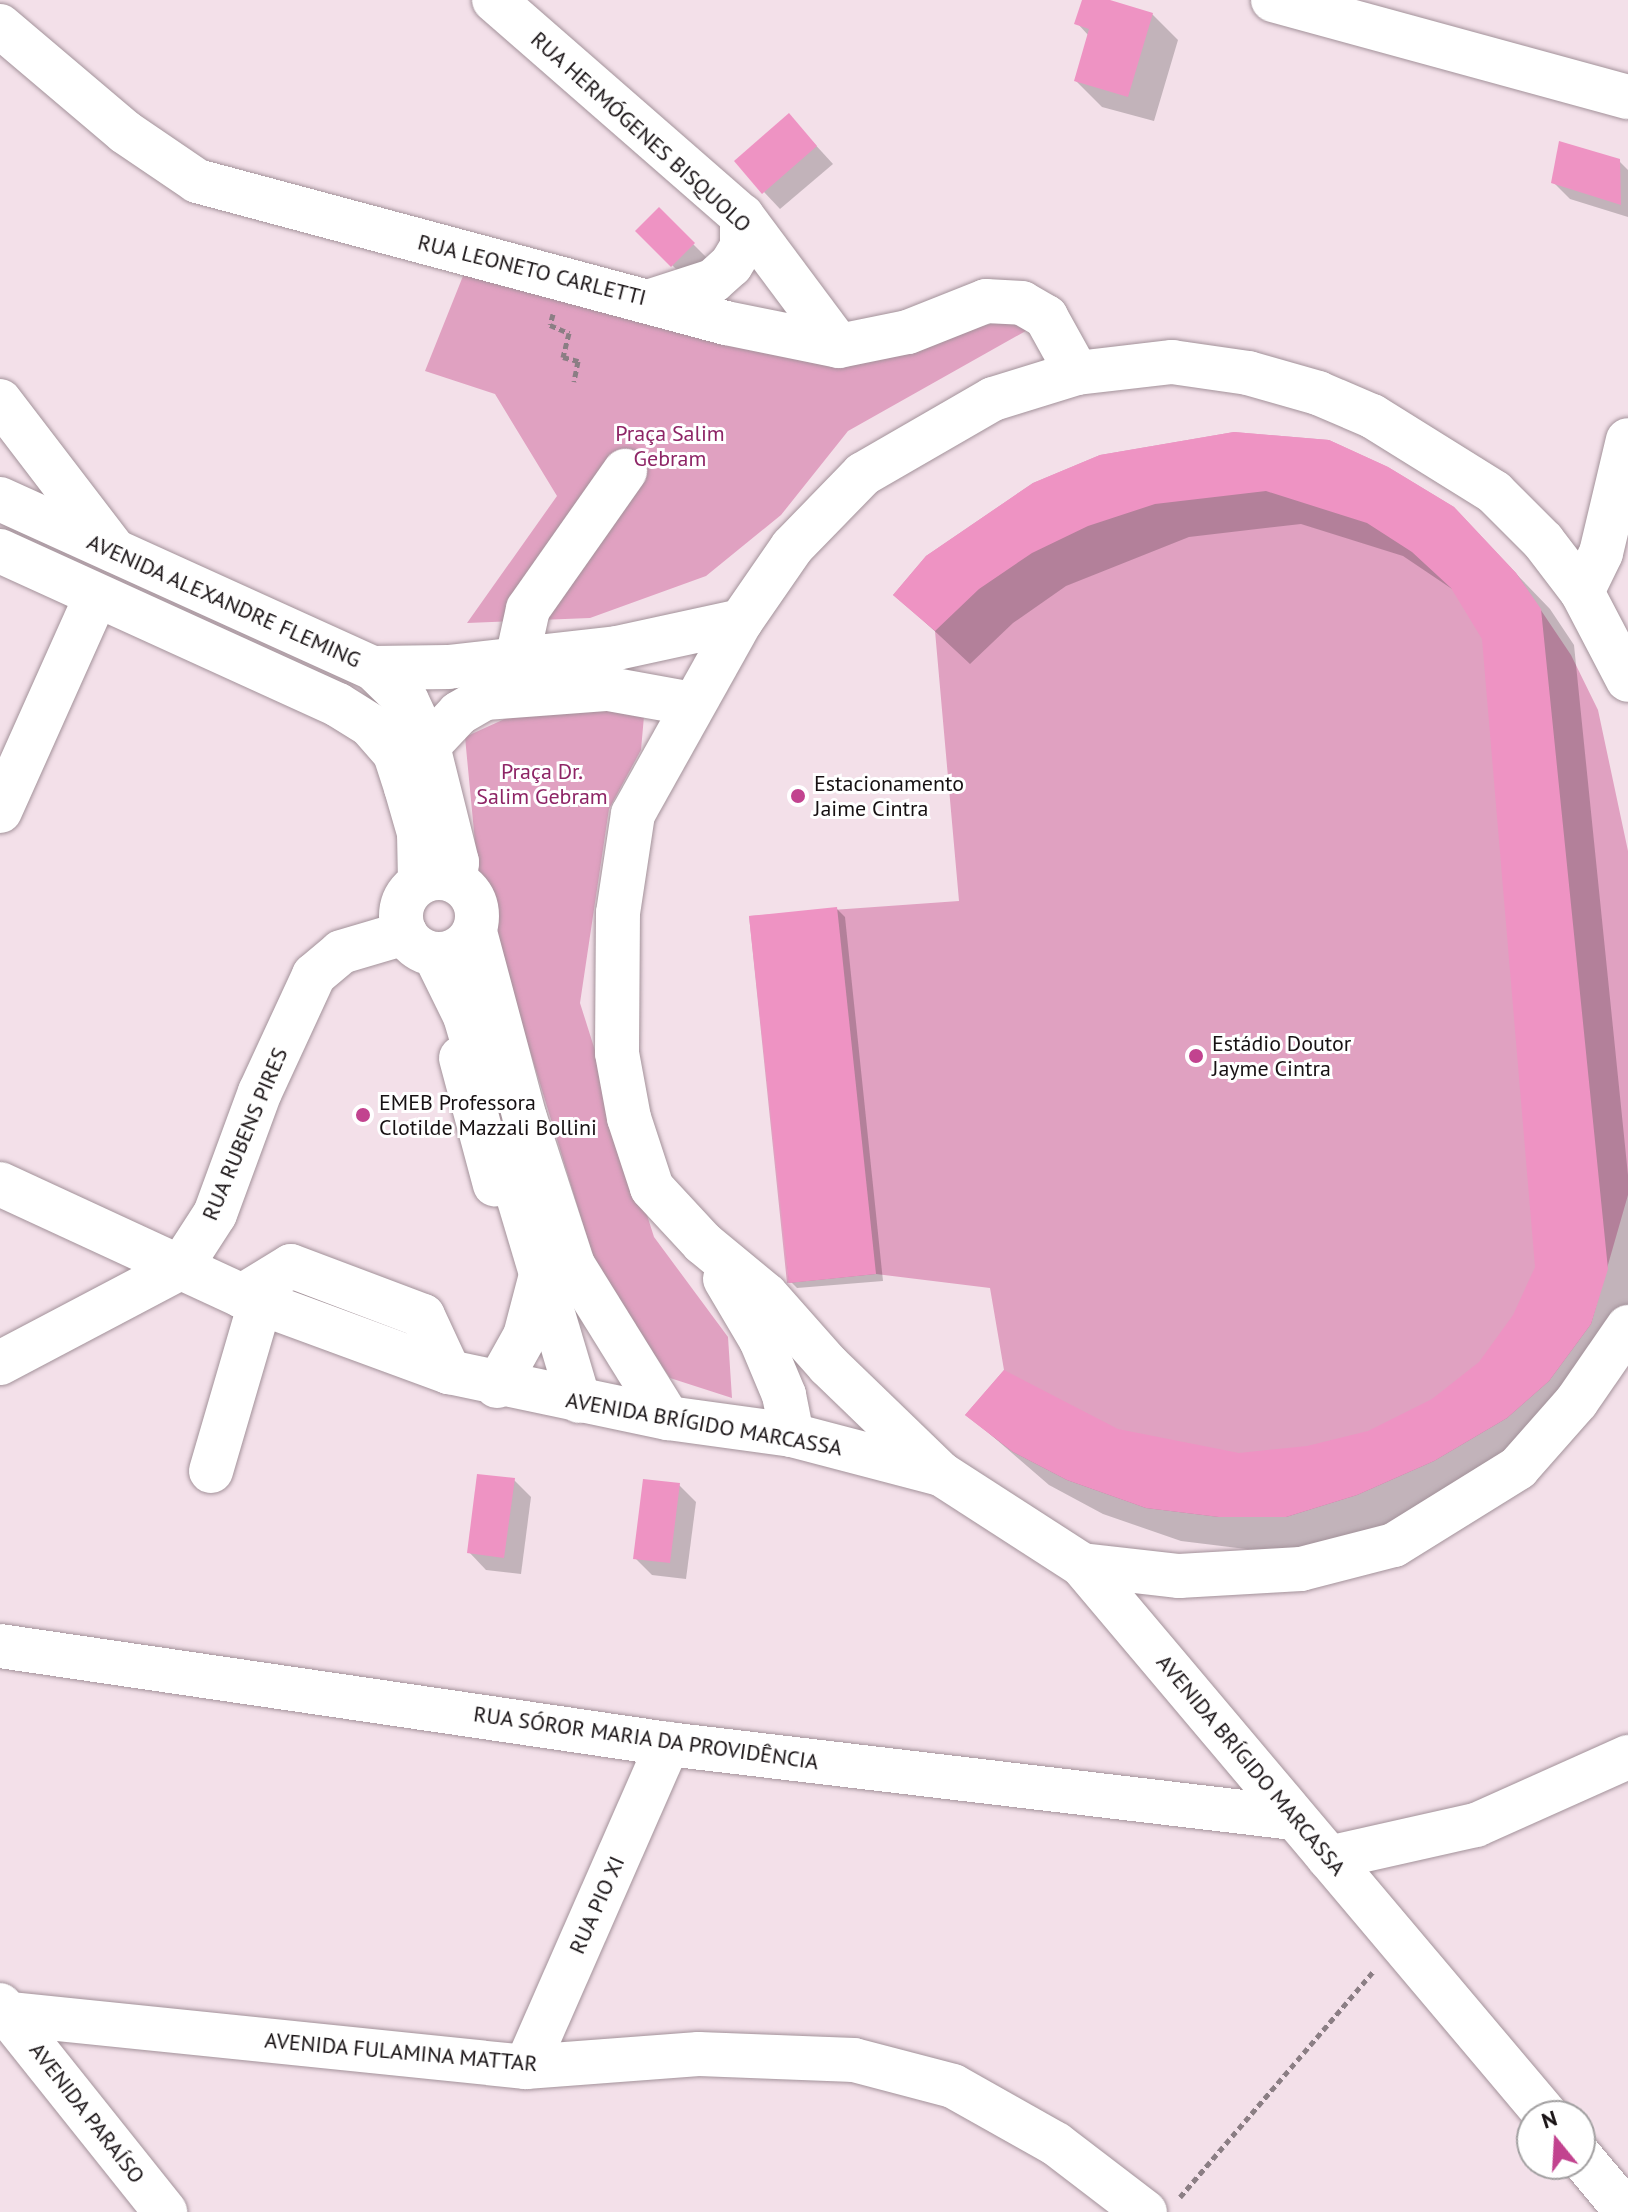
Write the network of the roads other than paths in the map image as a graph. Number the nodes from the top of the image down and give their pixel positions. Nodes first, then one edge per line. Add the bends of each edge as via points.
1 (494, 0) edge
2 (1273, 0) edge
3 (0, 26) edge
4 (1628, 97) edge
5 (742, 216) junction
6 (651, 301) junction
7 (839, 346) junction
8 (1077, 373) junction
9 (0, 401) edge
10 (1628, 440) edge
11 (625, 471) dead end
12 (0, 499) edge
13 (0, 551) edge
14 (117, 555) junction
15 (1582, 592) junction
16 (96, 596) junction
17 (741, 621) junction
18 (517, 659) junction
19 (373, 668) junction
20 (1628, 680) edge
21 (692, 704) junction
22 (428, 746) junction
23 (0, 811) edge
24 (437, 882) junction
25 (475, 932) junction
26 (420, 944) junction
27 (0, 1184) edge
28 (703, 1243) junction
29 (537, 1257) junction
30 (180, 1268) junction
31 (251, 1300) junction
32 (1628, 1327) edge
33 (0, 1363) edge
34 (497, 1386) junction
35 (579, 1401) junction
36 (668, 1418) junction
37 (792, 1435) junction
38 (211, 1471) dead end
39 (941, 1474) junction
40 (1082, 1565) junction
41 (0, 1646) edge
42 (668, 1744) junction
43 (1628, 1757) edge
44 (1293, 1818) junction
45 (1329, 1858) junction
46 (3, 2010) edge
47 (526, 2067) junction
48 (1534, 2100) edge
49 (1596, 2175) edge
50 (1161, 2206) edge
51 (165, 2212) edge
52 (1627, 2212) edge

1 - 5 street, RUA HERMÓGENES BISQUOLO
2 - 4 street
3 - 6 street, RUA LEONETO CARLETTI via 125,132 197,181
5 - 6 street via 742,247 731,265 713,281
5 - 7 street, RUA HERMÓGENES BISQUOLO
6 - 7 street, RUA LEONETO CARLETTI
7 - 8 street, RUA LEONETO CARLETTI via 908,332 986,301 1022,303 1046,317
8 - 15 street via 1172,362 1262,377 1372,416 1494,492 1543,541
8 - 17 street via 993,399 863,474 792,547
9 - 14 street
10 - 15 street via 1601,553
11 - 18 street via 528,609
12 - 14 street, AVENIDA ALEXANDRE FLEMING
13 - 16 street
14 - 19 street, AVENIDA ALEXANDRE FLEMING
15 - 20 street
16 - 23 street
16 - 24 street via 338,705 371,726 395,754
17 - 18 street, AVENIDA ALEXANDRE FLEMING via 617,648
17 - 21 street
18 - 19 street, AVENIDA ALEXANDRE FLEMING
19 - 22 street via 407,701
21 - 22 street via 609,689 485,698 459,713
21 - 28 street via 633,814 618,913 617,1053 629,1118 652,1188
22 - 24 street via 457,862
24 - 25 street via 477,908
24 - 26 street via 404,900
25 - 26 street via 459,949
25 - 36 street via 525,1118 573,1265
26 - 29 street via 465,1016
26 - 30 street, RUA RUBENS PIRES via 341,952 314,975 260,1092 215,1214
27 - 30 street
28 - 37 street via 761,1340 784,1395
28 - 39 street via 766,1295 829,1366
29 - 34 street via 525,1336
29 - 35 street
30 - 31 street
30 - 33 street, RUA RUBENS PIRES
31 - 34 street, AVENIDA BRÍGIDO MARCASSA via 291,1266 423,1316 449,1372
31 - 38 street
32 - 40 street via 1577,1401 1518,1468 1394,1545 1301,1569 1179,1576
34 - 35 street, AVENIDA BRÍGIDO MARCASSA
35 - 36 street, AVENIDA BRÍGIDO MARCASSA
36 - 37 street, AVENIDA BRÍGIDO MARCASSA
37 - 39 street, AVENIDA BRÍGIDO MARCASSA
39 - 40 street, AVENIDA BRÍGIDO MARCASSA
40 - 44 street, AVENIDA BRÍGIDO MARCASSA
41 - 42 street, RUA SÓROR MARIA DA PROVIDÊNCIA
42 - 44 street, RUA SÓROR MARIA DA PROVIDÊNCIA
42 - 47 street, RUA PIO XI
43 - 45 street via 1476,1825
44 - 45 street, AVENIDA BRÍGIDO MARCASSA
45 - 48 street, AVENIDA BRÍGIDO MARCASSA
46 - 47 street, AVENIDA FULAMINA MATTAR
46 - 51 street, AVENIDA PARAÍSO
47 - 50 street, AVENIDA FULAMINA MATTAR via 699,2054 854,2060 953,2086
49 - 52 street

